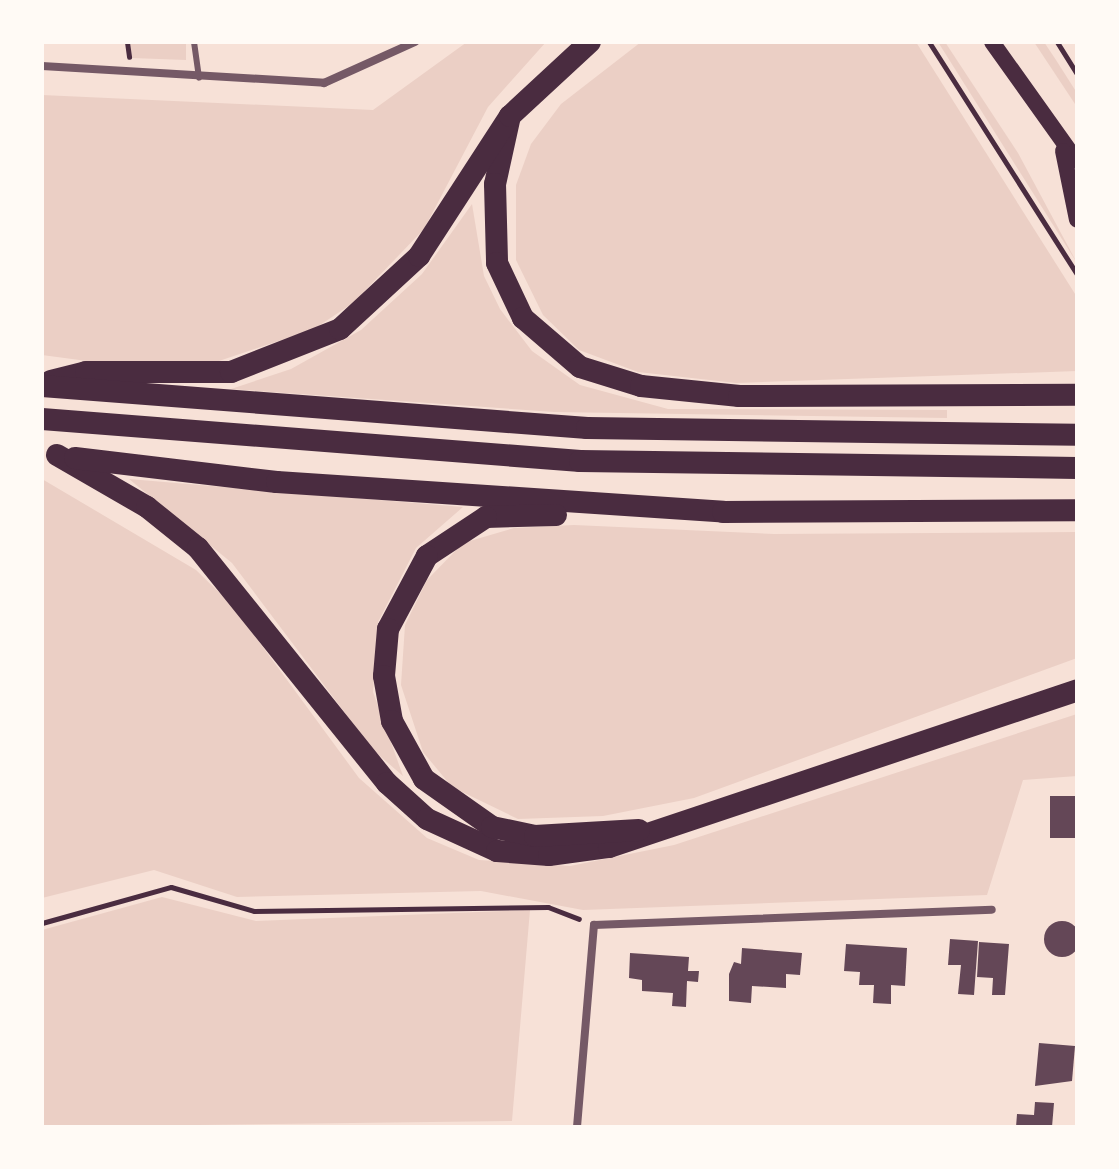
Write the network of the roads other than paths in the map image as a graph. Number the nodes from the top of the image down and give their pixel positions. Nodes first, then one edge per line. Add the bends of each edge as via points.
1 (194, 42) edge
2 (415, 42) edge
3 (590, 42) edge
4 (992, 42) edge
5 (42, 66) edge
6 (199, 78) junction
7 (510, 116) junction
8 (1070, 156) edge
9 (1077, 220) edge
10 (42, 385) edge
11 (1077, 395) edge
12 (42, 419) edge
13 (1077, 435) edge
14 (49, 454) edge
15 (1077, 468) edge
16 (599, 504) junction
17 (1077, 510) edge
18 (1077, 690) edge
19 (660, 829) junction
20 (992, 910) dead end
21 (577, 1127) edge

1 - 6 lane
2 - 6 street via 324,83
3 - 7 highway
4 - 8 main road
5 - 6 street
7 - 10 highway via 419,256 364,310 315,344 231,372 86,372
7 - 11 highway via 495,184 497,263 523,318 580,367 641,386 739,396
8 - 9 main road
10 - 13 highway via 587,428
12 - 15 highway via 580,461
14 - 16 highway via 277,482
14 - 19 highway via 147,507 225,574 335,724 427,819 473,843 522,854 579,852
16 - 17 highway via 723,512
16 - 19 highway via 565,515 486,517 441,541 396,604 386,641 387,698 411,762 481,822 535,836
18 - 19 highway
20 - 21 street via 594,925

